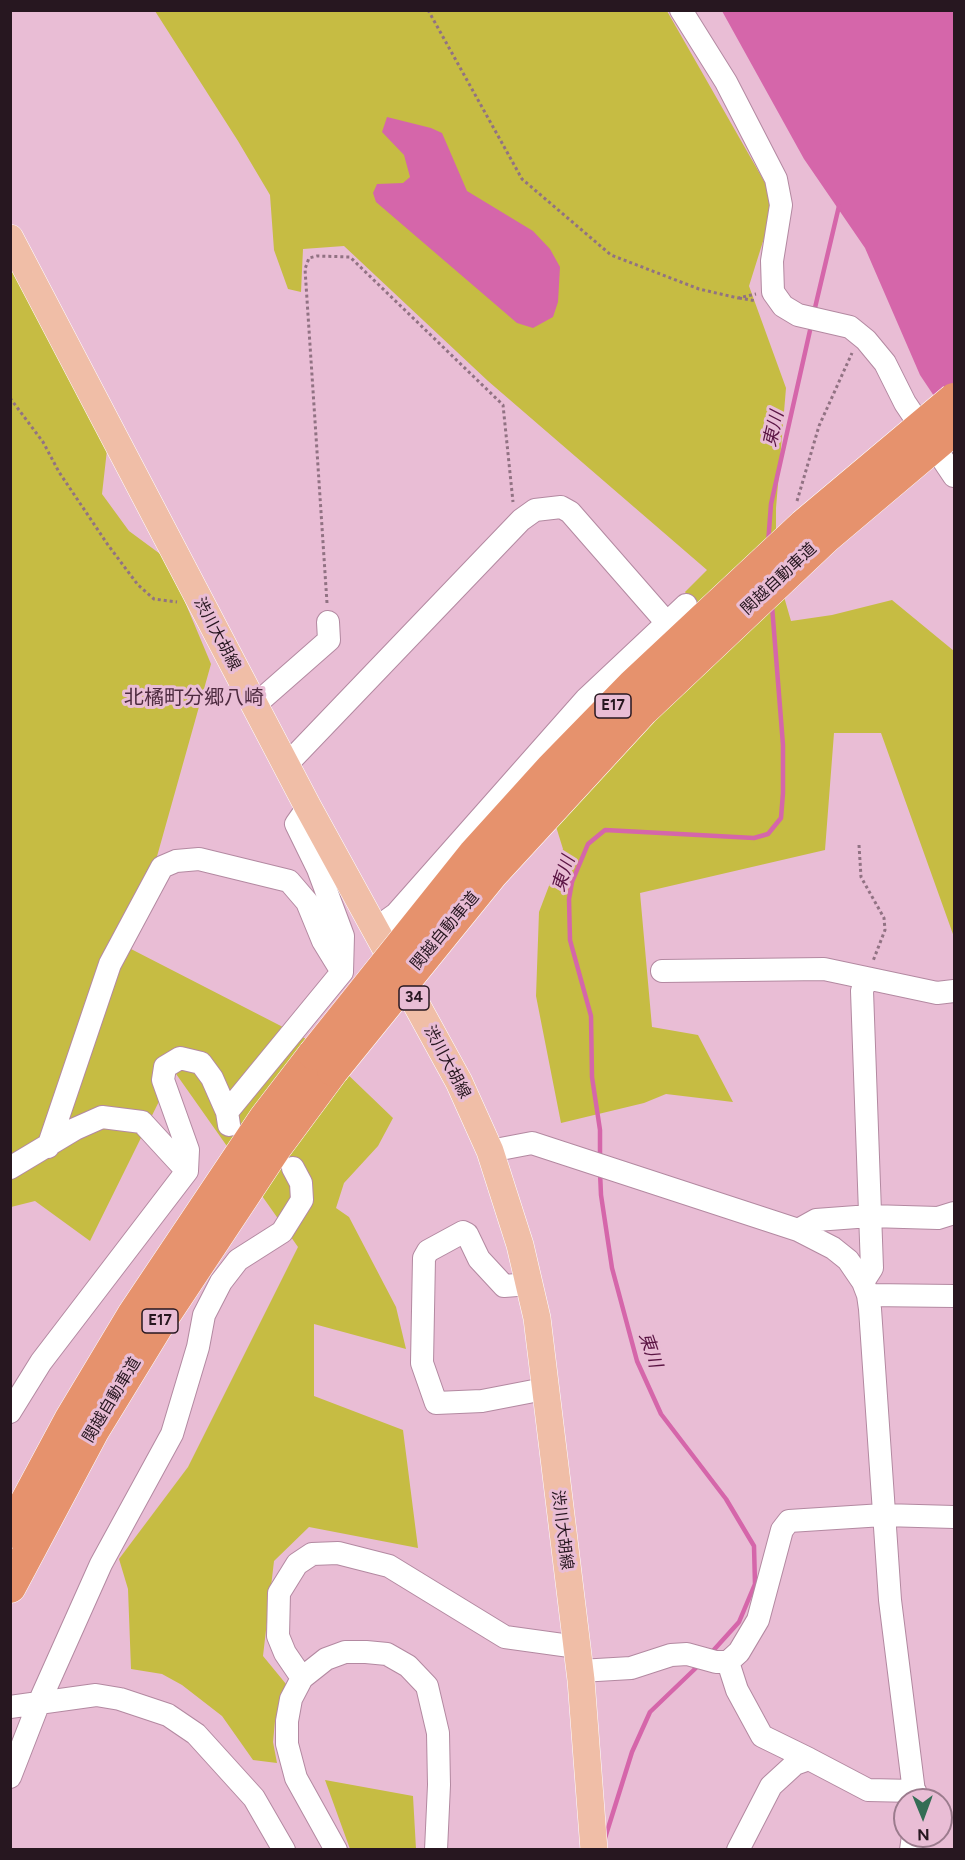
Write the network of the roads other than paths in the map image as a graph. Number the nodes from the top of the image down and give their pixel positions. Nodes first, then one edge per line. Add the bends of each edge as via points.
1 (681, 10) edge
2 (10, 238) edge
3 (954, 399) edge
4 (954, 429) edge
5 (954, 476) edge
6 (686, 605) dead end
7 (328, 622) road end
8 (667, 623) junction
9 (255, 705) junction
10 (292, 759) dead end
11 (308, 807) junction
12 (375, 929) junction
13 (662, 971) dead end
14 (342, 972) junction
15 (866, 979) junction
16 (954, 991) edge
17 (323, 1062) junction
18 (48, 1147) junction
19 (490, 1152) junction
20 (10, 1168) edge
21 (293, 1168) dead end
22 (187, 1171) junction
23 (954, 1213) edge
24 (870, 1216) junction
25 (798, 1230) junction
26 (530, 1284) junction
27 (866, 1288) junction
28 (954, 1296) edge
29 (544, 1389) junction
30 (10, 1412) edge
31 (883, 1515) junction
32 (954, 1517) edge
33 (10, 1532) edge
34 (10, 1587) edge
35 (578, 1659) junction
36 (713, 1660) junction
37 (302, 1678) junction
38 (25, 1706) edge
39 (809, 1759) junction
40 (10, 1777) edge
41 (914, 1788) edge
42 (893, 1793) edge
43 (594, 1840) edge
44 (284, 1850) edge
45 (336, 1850) edge
46 (436, 1850) edge
47 (738, 1850) edge

1 - 5 street via 726,82 776,179 781,205 772,285 783,306 798,315 850,327 860,335 885,363 905,404
2 - 9 main road, 渋川大胡線 / 34
3 - 17 highway, 関越自動車道 / E17, bridge via 804,525 616,702 474,854
4 - 17 highway, 関越自動車道 / E17, bridge via 825,538 643,710
6 - 8 street
7 - 9 street via 329,640
8 - 10 street via 570,512 561,507 535,510 521,520
8 - 12 street via 586,699 396,914
9 - 11 main road, 渋川大胡線 / 34
11 - 12 main road, 渋川大胡線 / 34
11 - 14 street via 296,824 343,936
12 - 19 main road, 渋川大胡線 / 34 via 459,1082
13 - 15 street via 824,969
14 - 18 street via 323,942 307,902 290,881 199,859 162,867 110,964
14 - 22 street via 228,1118 213,1078 201,1064 180,1058 165,1067 163,1080 188,1150
15 - 16 street via 937,993
15 - 24 street via 862,991
17 - 33 highway, 関越自動車道 / E17 via 265,1118 133,1315 70,1420
17 - 34 highway, 関越自動車道 / E17 via 276,1147 93,1431
18 - 20 street
18 - 22 street via 75,1128 102,1117 142,1122
19 - 25 street via 532,1143
19 - 26 main road, 渋川大胡線 / 34
21 - 38 street via 301,1183 302,1200 282,1232 238,1260 221,1282 204,1316 172,1434
22 - 30 street via 41,1362
23 - 24 street via 938,1218
24 - 25 street via 816,1220
24 - 27 street via 872,1268
25 - 27 street via 849,1260
26 - 29 main road, 渋川大胡線 / 34
26 - 29 street via 504,1286 479,1259 467,1234 462,1232 428,1251 424,1258 422,1364 436,1403 482,1401
27 - 28 street
27 - 31 street
29 - 35 main road, 渋川大胡線 / 34
31 - 32 street
31 - 36 street via 789,1521 782,1530 758,1620 739,1652
31 - 41 street
35 - 36 street via 631,1668 671,1655
35 - 37 street via 505,1637 389,1566 338,1553 312,1554 297,1564 279,1593 278,1636
35 - 43 main road, 渋川大胡線 / 34
36 - 39 street via 737,1690 762,1736
37 - 45 street via 291,1699 287,1721 290,1761
37 - 46 street via 326,1659 345,1652 366,1652 387,1654 408,1666 427,1686 438,1733
38 - 40 street
38 - 44 street via 96,1695 168,1715 196,1734 254,1798
39 - 42 street via 868,1790
39 - 47 street via 795,1764 771,1786

